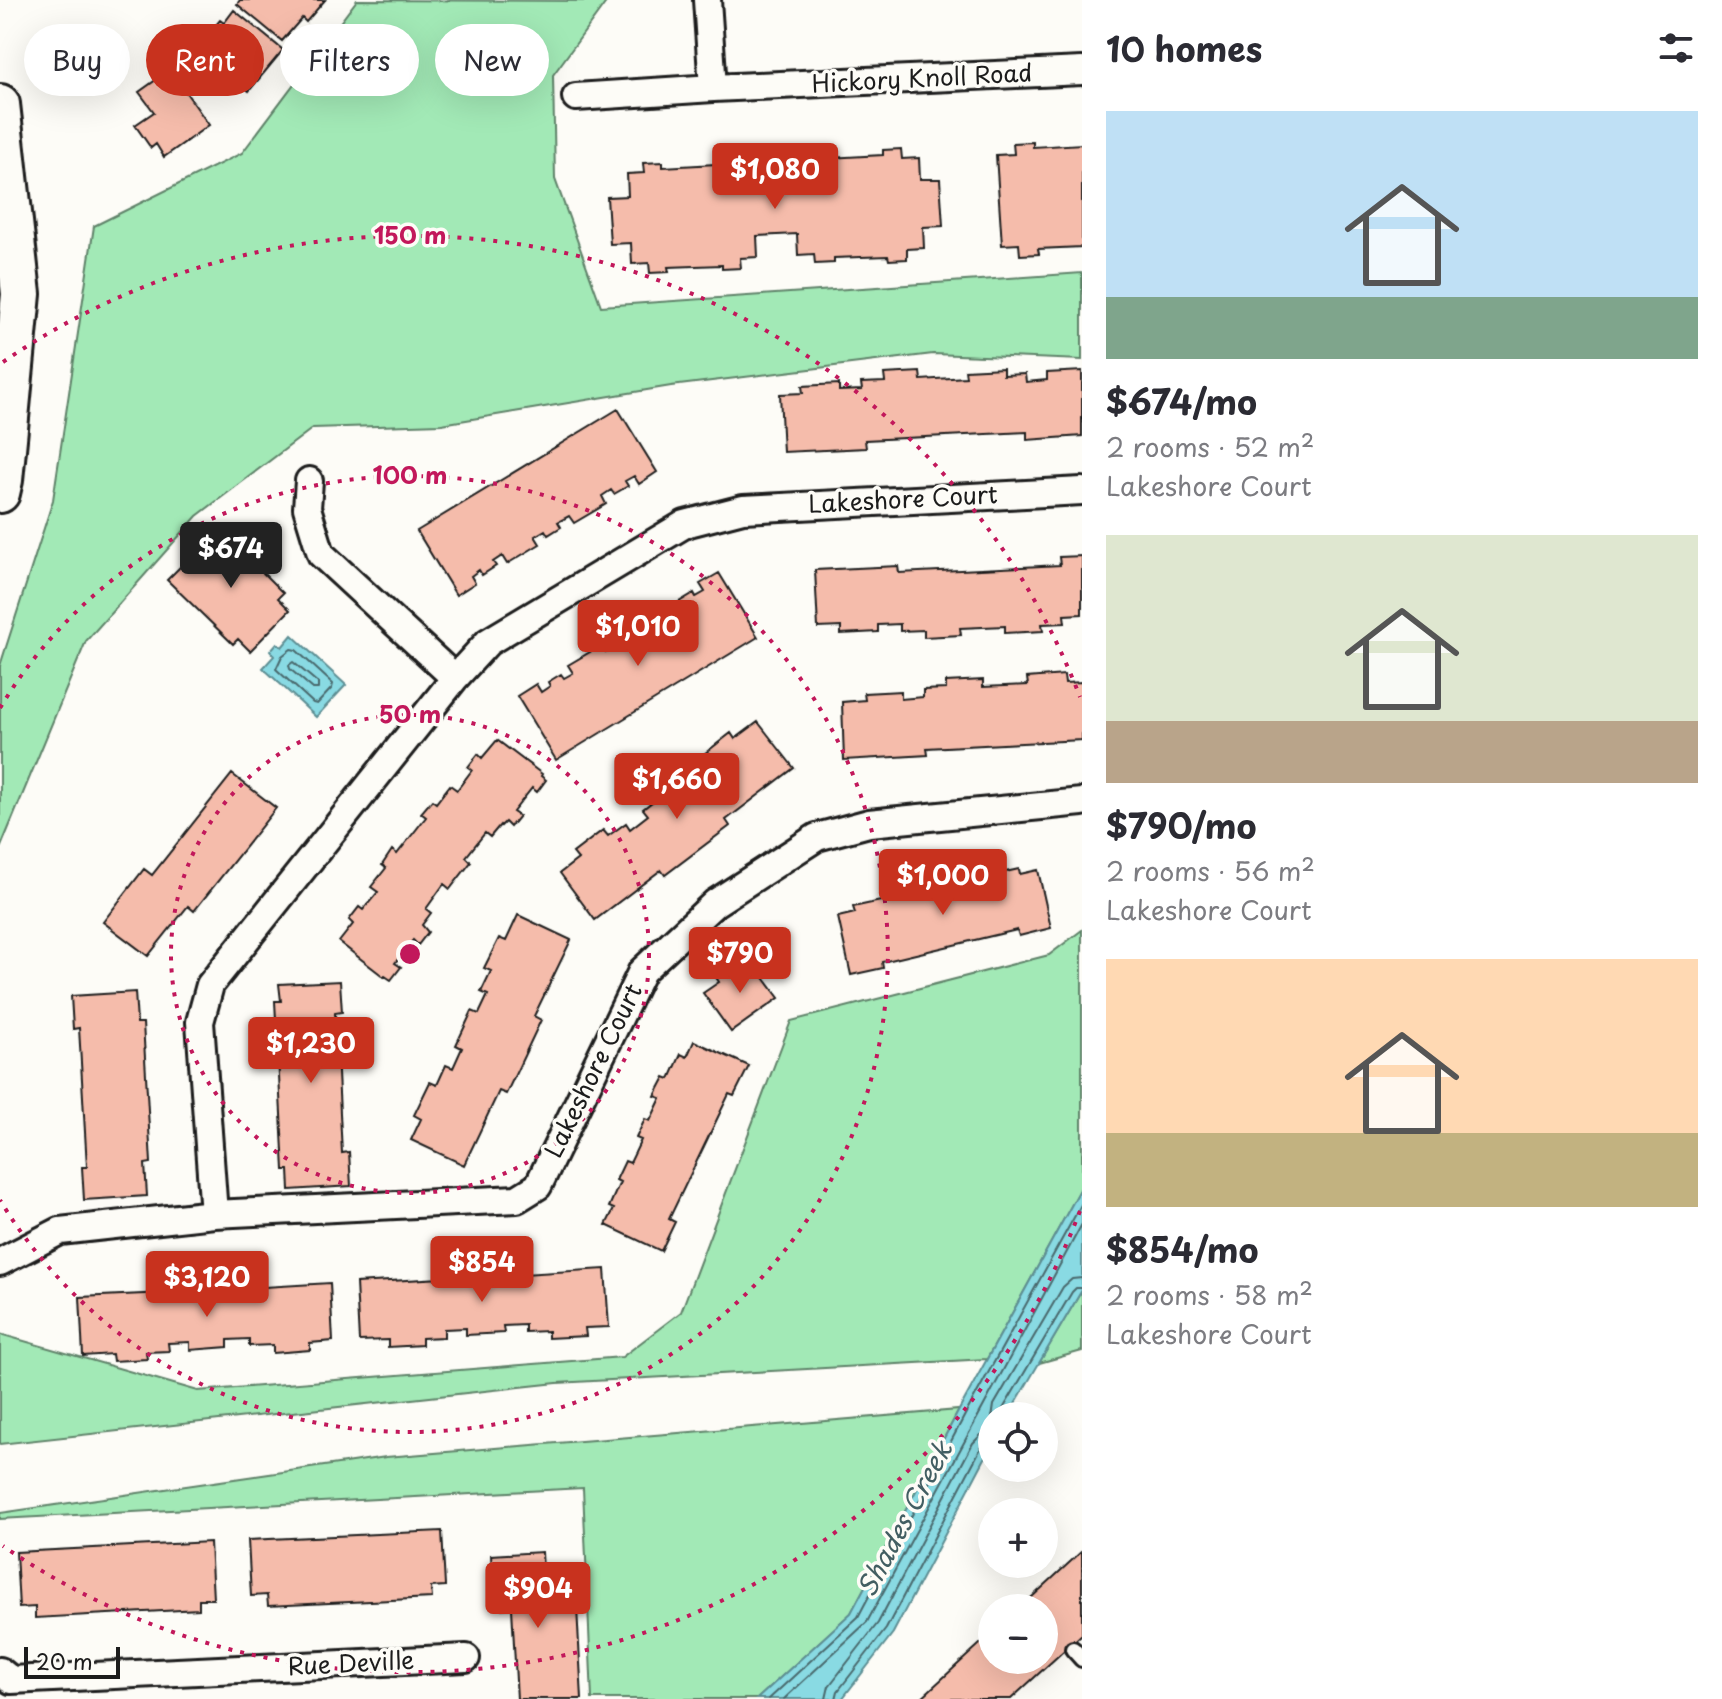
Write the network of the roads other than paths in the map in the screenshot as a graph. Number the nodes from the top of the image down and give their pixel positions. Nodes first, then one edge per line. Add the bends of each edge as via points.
1 (707, 0) edge
2 (1082, 71) edge
3 (713, 88) junction
4 (576, 97) dead end
5 (0, 104) edge
6 (309, 481) dead end
7 (1082, 491) edge
8 (0, 493) edge
9 (455, 678) junction
10 (1082, 802) edge
11 (214, 1214) junction
12 (0, 1262) edge
13 (466, 1658) dead end
14 (0, 1671) edge

1 - 3 street
2 - 3 street, Hickory Knoll Road
3 - 4 street, Hickory Knoll Road
5 - 8 main road via 21,294
6 - 9 street via 307,508 321,554
7 - 9 street, Lakeshore Court via 743,509 685,524 488,642
9 - 11 street, Lakeshore Court via 210,985 200,1022
10 - 11 street, Lakeshore Court via 869,823 817,837 715,903 642,971 538,1186 517,1199
11 - 12 street, Lakeshore Court via 60,1231
13 - 14 street, Rue Deville via 11,1680

